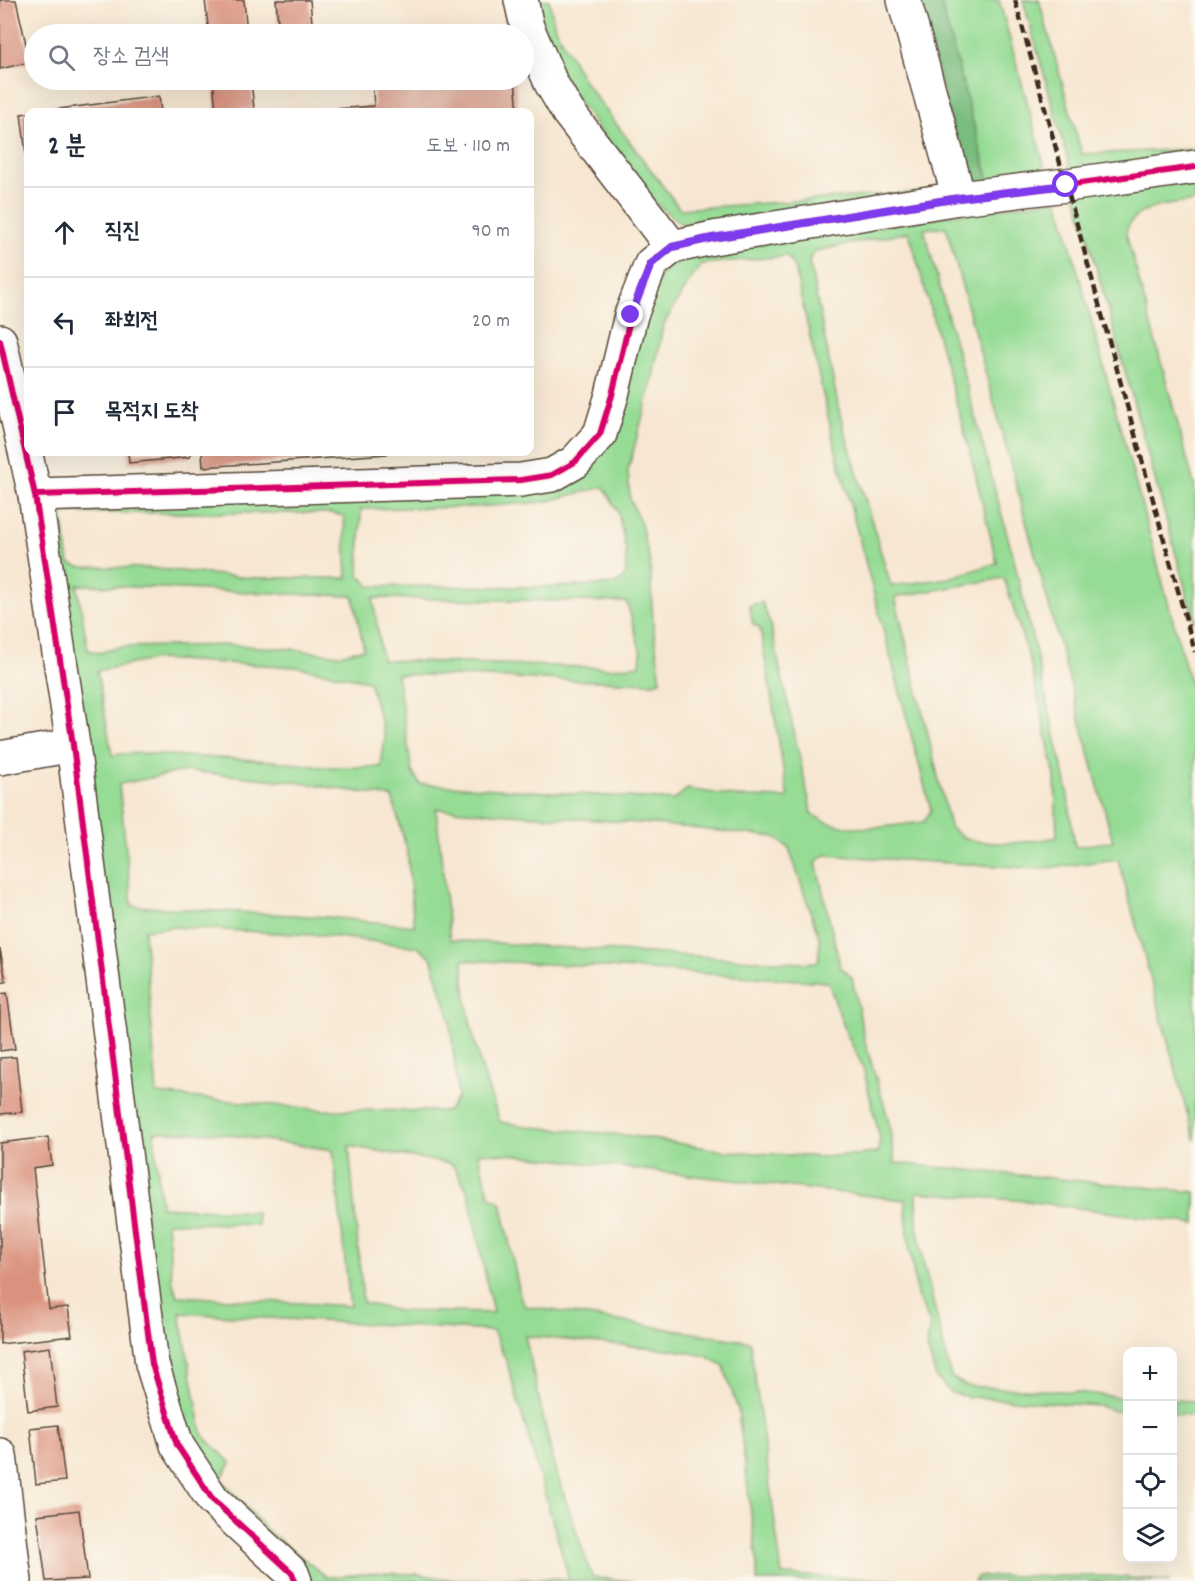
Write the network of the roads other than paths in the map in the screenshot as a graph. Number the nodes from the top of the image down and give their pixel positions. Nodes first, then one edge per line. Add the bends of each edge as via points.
1 (521, 0) edge
2 (904, 0) edge
3 (525, 24) edge
4 (534, 45) edge
5 (1195, 167) edge
6 (959, 198) junction
7 (672, 247) junction
8 (0, 341) edge
9 (24, 447) edge
10 (26, 456) edge
11 (35, 495) junction
12 (73, 745) junction
13 (0, 758) edge
14 (0, 1455) edge
15 (15, 1581) edge
16 (296, 1581) edge

1 - 3 street
2 - 6 street
4 - 7 street via 568,112
5 - 6 street
6 - 7 street
7 - 11 street via 651,264 631,315 600,434 575,462 552,475 521,480
8 - 9 street
10 - 11 street
11 - 12 street
12 - 13 street
12 - 16 street via 152,1364 177,1445 207,1491
14 - 15 street

